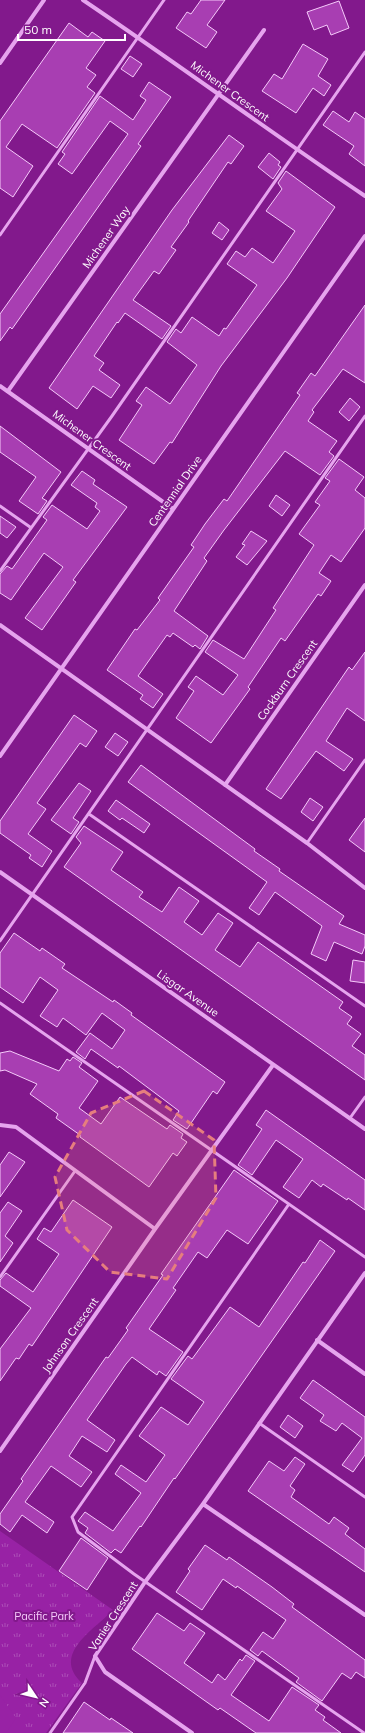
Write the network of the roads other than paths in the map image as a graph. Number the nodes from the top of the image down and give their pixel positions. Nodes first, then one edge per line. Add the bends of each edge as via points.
1 (44, 0) edge
2 (83, 0) edge
3 (164, 0) edge
4 (264, 30) dead end
5 (139, 38) junction
6 (365, 52) edge
7 (0, 63) edge
8 (218, 93) junction
9 (297, 151) junction
10 (365, 196) edge
11 (0, 235) edge
12 (365, 236) edge
13 (0, 386) edge
14 (8, 391) junction
15 (365, 416) edge
16 (87, 449) junction
17 (0, 506) edge
18 (173, 509) junction
19 (30, 527) junction
20 (0, 571) edge
21 (365, 585) edge
22 (0, 626) edge
23 (61, 669) junction
24 (148, 731) junction
25 (0, 756) edge
26 (365, 760) edge
27 (225, 785) junction
28 (89, 814) junction
29 (307, 843) junction
30 (0, 872) edge
31 (365, 888) edge
32 (33, 895) junction
33 (0, 941) edge
34 (0, 1003) edge
35 (365, 1006) edge
36 (274, 1065) junction
37 (365, 1097) edge
38 (350, 1118) junction
39 (0, 1126) edge
40 (365, 1129) edge
41 (212, 1150) junction
42 (75, 1171) junction
43 (289, 1204) junction
44 (155, 1229) junction
45 (365, 1257) edge
46 (365, 1273) edge
47 (0, 1277) edge
48 (317, 1340) junction
49 (365, 1374) edge
50 (259, 1423) junction
51 (0, 1451) edge
52 (365, 1497) edge
53 (203, 1504) junction
54 (145, 1582) junction
55 (365, 1615) edge
56 (95, 1656) junction
57 (50, 1733) edge
58 (192, 1733) edge
59 (364, 1733) edge

1 - 7 street
2 - 5 street, Michener Crescent
3 - 5 lane
4 - 8 street, Michener Way
5 - 8 street, Michener Crescent
5 - 11 lane
6 - 9 lane
8 - 9 street, Michener Crescent
8 - 14 street, Michener Way
9 - 10 street, Michener Crescent
9 - 16 lane
12 - 18 street, Centennial Drive
13 - 14 street, Michener Crescent
14 - 16 street, Michener Crescent
15 - 24 lane
16 - 18 street, Michener Crescent
16 - 19 lane
17 - 19 lane
18 - 23 street, Centennial Drive
19 - 20 lane
21 - 27 street, Cockburn Crescent
22 - 23 street
23 - 24 street
23 - 25 street, Centennial Drive
24 - 27 street
24 - 28 lane
26 - 29 lane
27 - 29 street
28 - 32 lane
28 - 35 lane
29 - 31 street
30 - 32 street, Lisgar Avenue
32 - 33 lane
32 - 36 street, Lisgar Avenue
34 - 41 lane
36 - 38 street, Lisgar Avenue
36 - 41 street, Johnson Crescent
37 - 38 lane
38 - 40 street, Lisgar Avenue
39 - 42 street via 16,1127
41 - 43 lane
41 - 44 street, Johnson Crescent
42 - 44 street
42 - 47 lane
43 - 45 lane
43 - 54 lane via 72,1517 78,1532
44 - 51 street, Johnson Crescent
46 - 48 street, Vanier Crescent
48 - 49 street
48 - 50 street, Vanier Crescent
50 - 52 lane
50 - 53 street, Vanier Crescent
53 - 54 street, Vanier Crescent
53 - 55 street
54 - 56 street, Vanier Crescent
54 - 59 lane
56 - 57 lane via 85,1682
56 - 58 street, Vanier Crescent via 105,1672

